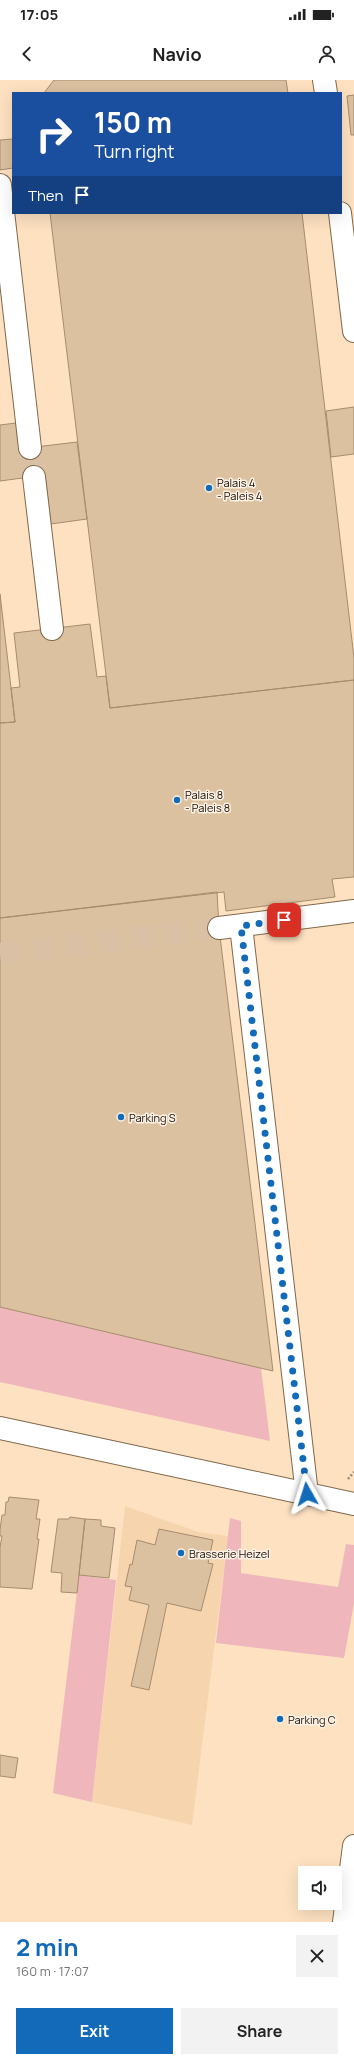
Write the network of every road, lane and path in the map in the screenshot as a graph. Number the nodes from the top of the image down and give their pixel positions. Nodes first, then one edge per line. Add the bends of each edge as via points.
1 (324, 80) edge
2 (326, 92) edge
3 (0, 185) edge
4 (340, 214) edge
5 (354, 331) edge
6 (30, 448) tunnel mouth
7 (34, 477) tunnel mouth
8 (52, 629) dead end
9 (354, 911) edge
10 (241, 926) junction
11 (219, 928) tunnel mouth
12 (0, 1428) edge
13 (307, 1494) junction
14 (354, 1504) edge
15 (354, 1846) edge
16 (344, 1922) edge

1 - 2 main road
3 - 6 main road
4 - 5 main road
7 - 8 main road
9 - 10 main road
10 - 11 main road
10 - 13 main road
12 - 13 main road
13 - 14 main road
15 - 16 main road

